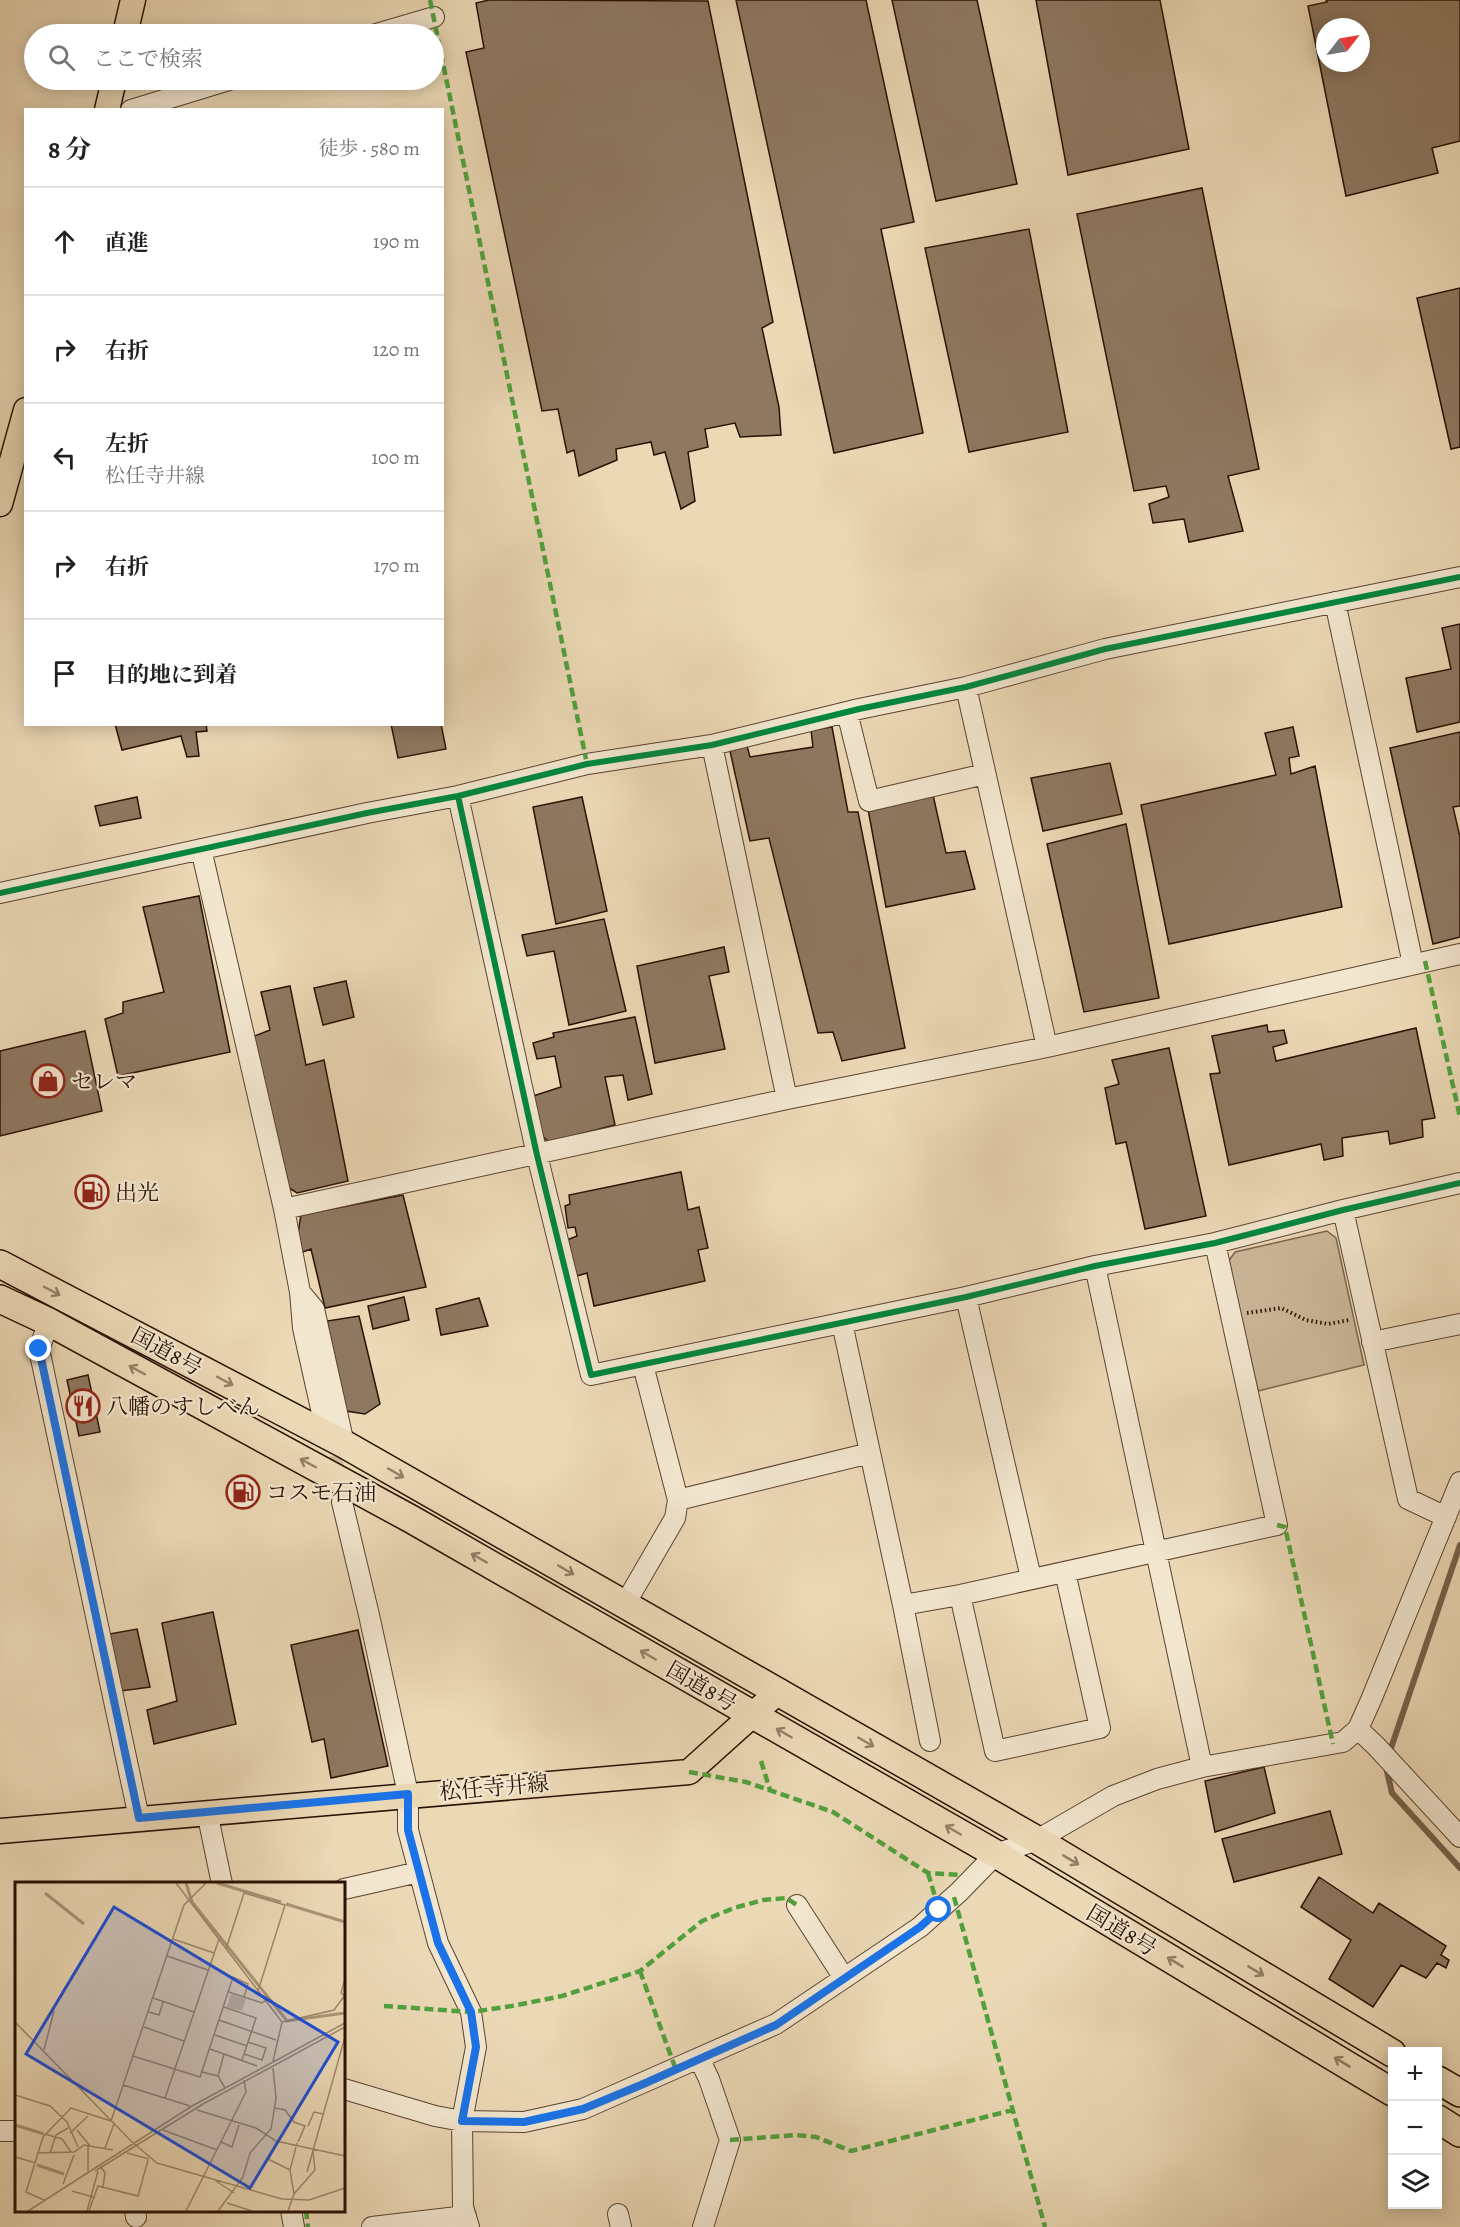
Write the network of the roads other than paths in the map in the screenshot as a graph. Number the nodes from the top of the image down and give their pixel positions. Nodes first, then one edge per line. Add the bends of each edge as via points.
1 (133, 0) edge
2 (434, 17) dead end
3 (127, 24) edge
4 (410, 24) edge
5 (112, 90) edge
6 (196, 90) edge
7 (107, 108) edge
8 (138, 108) edge
9 (24, 417) edge
10 (0, 504) edge
11 (1460, 577) edge
12 (1335, 602) junction
13 (966, 687) junction
14 (847, 712) junction
15 (712, 745) junction
16 (985, 774) junction
17 (458, 796) junction
18 (201, 849) junction
19 (0, 893) edge
20 (1460, 954) edge
21 (1413, 964) junction
22 (1047, 1047) junction
23 (787, 1099) junction
24 (537, 1155) junction
25 (1460, 1183) edge
26 (284, 1209) junction
27 (1343, 1210) junction
28 (1215, 1243) junction
29 (0, 1264) edge
30 (1095, 1266) junction
31 (300, 1292) junction
32 (966, 1297) junction
33 (0, 1299) edge
34 (49, 1322) junction
35 (842, 1323) junction
36 (1460, 1324) edge
37 (1372, 1342) junction
38 (644, 1365) junction
39 (322, 1413) tunnel mouth
40 (344, 1444) junction
41 (870, 1453) junction
42 (1460, 1482) edge
43 (678, 1500) junction
44 (342, 1502) tunnel mouth
45 (1446, 1517) junction
46 (1157, 1550) junction
47 (1065, 1572) junction
48 (1031, 1578) junction
49 (960, 1595) junction
50 (625, 1604) junction
51 (903, 1605) junction
52 (779, 1691) junction
53 (753, 1715) junction
54 (1358, 1729) junction
55 (930, 1742) dead end
56 (1202, 1767) junction
57 (408, 1794) junction
58 (207, 1812) junction
59 (139, 1818) junction
60 (0, 1831) edge
61 (1460, 1837) edge
62 (1037, 1840) junction
63 (996, 1854) junction
64 (419, 1872) junction
65 (222, 1882) edge
66 (345, 1889) edge
67 (797, 1905) dead end
68 (844, 1978) junction
69 (1388, 2051) edge
70 (699, 2058) junction
71 (1442, 2083) edge
72 (345, 2089) edge
73 (1388, 2090) edge
74 (1460, 2093) edge
75 (462, 2121) junction
76 (1442, 2122) edge
77 (1460, 2133) edge
78 (291, 2212) edge
79 (467, 2221) edge
80 (294, 2227) edge
81 (372, 2227) edge
82 (703, 2227) edge

1 - 3 main road
2 - 4 street
5 - 7 main road
6 - 8 street
9 - 10 main road
11 - 12 street
12 - 13 street via 1105,649
12 - 21 street
13 - 14 street
13 - 16 street
14 - 15 street
14 - 16 street via 868,801
15 - 17 street via 587,764
15 - 23 street
16 - 22 street
17 - 18 street
17 - 24 street
18 - 19 street
18 - 26 street
20 - 21 street
21 - 22 street
22 - 23 street
23 - 24 street
24 - 26 street
24 - 38 street via 591,1375
25 - 27 street
26 - 31 street
27 - 28 street
27 - 37 street
28 - 30 street
28 - 46 street via 1277,1525
29 -> 40 highway, 国道8号
30 - 32 street
30 - 46 street
31 - 39 street via 303,1328
31 - 40 street via 314,1309
32 - 35 street
32 - 48 street
33 - 34 highway, 国道8号
53 -> 34 highway, 国道8号 via 411,1519
34 - 59 street via 39,1349
35 - 38 street
35 - 41 street
36 - 37 street
37 - 45 street via 1408,1499
38 - 43 street
40 -> 50 highway, 国道8号
41 - 43 street
41 - 51 street
42 - 45 street
43 - 50 street via 675,1518
44 - 57 street
45 - 54 street
46 - 47 street
46 - 56 street
47 - 48 street
47 - 49 street via 1100,1728 994,1751
48 - 49 street
49 - 51 street
50 - 52 highway, 国道8号
51 - 55 street
52 - 53 main road, 松任寺井線
52 -> 62 highway, 国道8号
53 - 57 main road, 松任寺井線 via 689,1772
63 -> 53 highway, 国道8号
54 - 56 street via 1343,1742
54 - 61 street
56 - 62 street via 1113,1796
57 - 58 main road, 松任寺井線
57 - 64 street via 408,1830
58 - 59 main road, 松任寺井線
58 - 65 street
59 - 60 main road, 松任寺井線
62 - 63 street
62 -> 69 highway, 国道8号
63 - 68 street via 920,1927
73 -> 63 highway, 国道8号
64 - 66 street
64 - 75 street via 438,1943 471,2012 476,2047
67 - 68 street
68 - 70 street via 776,2025
70 - 75 street via 583,2109 524,2122
70 - 82 street via 730,2140
71 - 74 highway
72 - 75 street
75 - 79 street via 463,2207
76 - 77 highway
78 - 80 street
79 - 81 street

